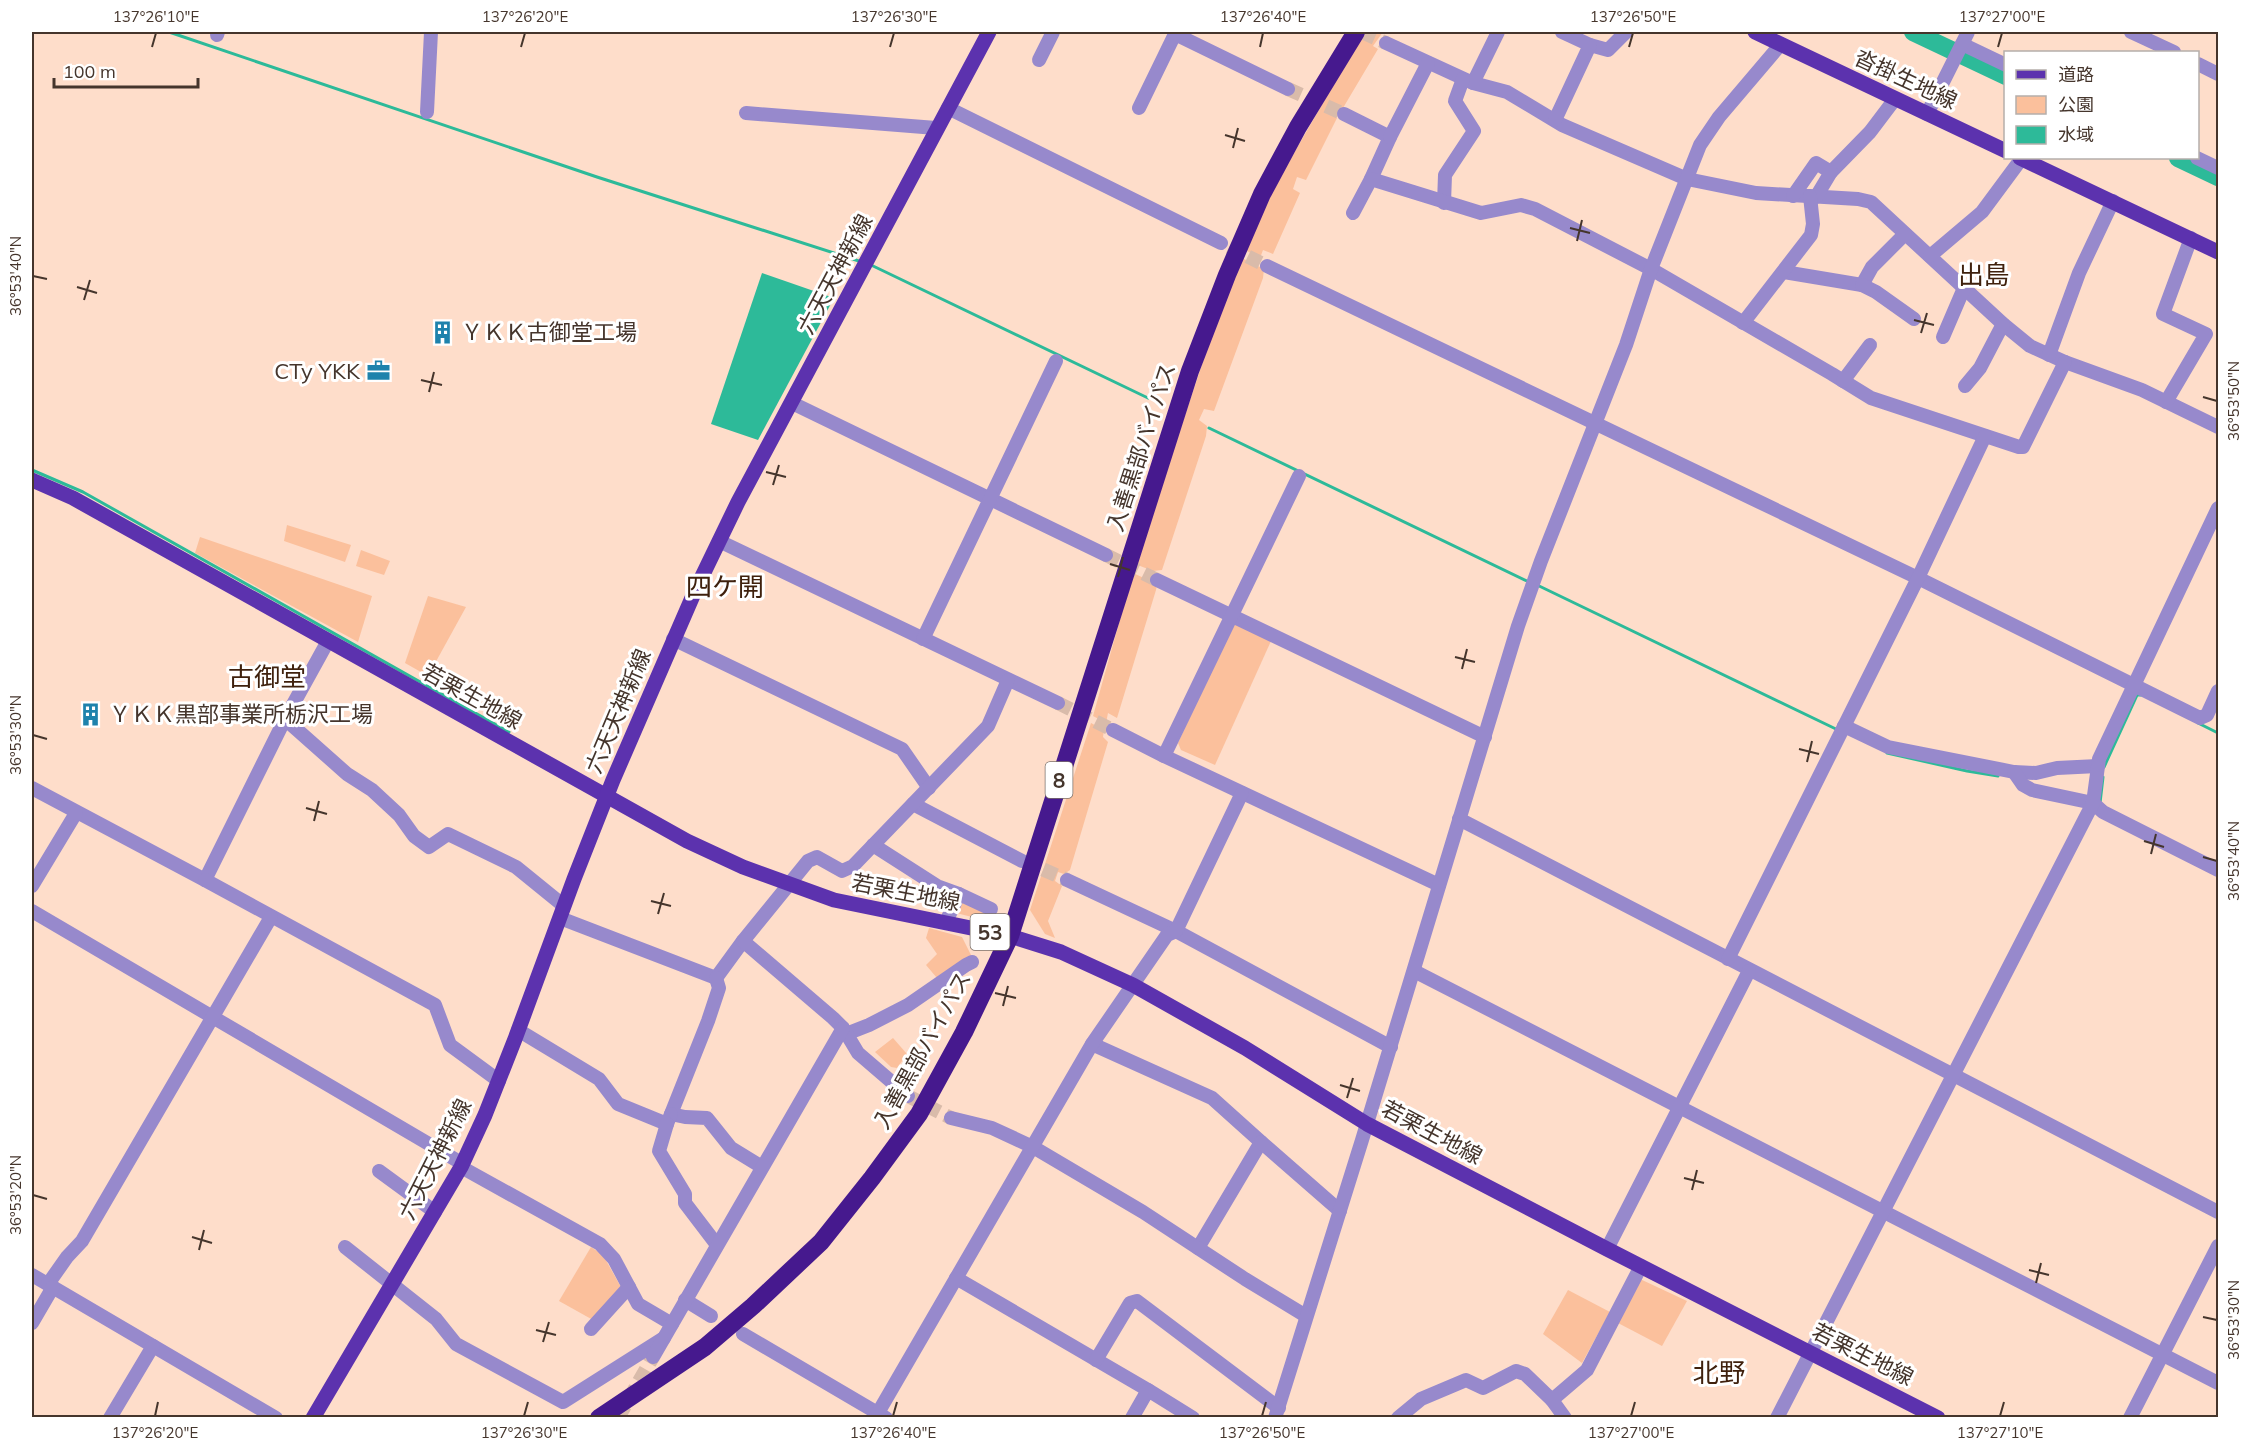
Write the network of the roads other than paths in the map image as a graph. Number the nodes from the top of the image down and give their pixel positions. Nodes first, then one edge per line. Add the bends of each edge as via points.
1 (431, 32) edge
2 (989, 32) edge
3 (1053, 32) edge
4 (1356, 32) edge
5 (1498, 32) edge
6 (1562, 32) edge
7 (1626, 32) edge
8 (1755, 32) edge
9 (2131, 32) edge
10 (1173, 33) edge
11 (1964, 40) edge
12 (1386, 43) tunnel mouth
13 (1781, 44) junction
14 (1590, 45) junction
15 (2172, 51) edge
16 (1039, 60) dead end
17 (1428, 63) junction
18 (2004, 64) edge
19 (2199, 64) edge
20 (2218, 74) edge
21 (1468, 81) junction
22 (1288, 89) tunnel mouth
23 (1895, 99) junction
24 (948, 108) junction
25 (1139, 108) dead end
26 (427, 111) dead end
27 (746, 112) dead end
28 (1344, 114) tunnel mouth
29 (1927, 114) junction
30 (1555, 120) junction
31 (936, 128) junction
32 (1390, 137) junction
33 (2004, 150) edge
34 (2020, 159) edge
35 (2023, 159) edge
36 (2199, 159) edge
37 (2218, 168) edge
38 (1831, 172) junction
39 (1371, 179) junction
40 (1687, 179) junction
41 (1793, 196) junction
42 (1813, 197) junction
43 (2113, 201) junction
44 (1444, 203) junction
45 (1353, 213) dead end
46 (1905, 234) junction
47 (2191, 238) junction
48 (1221, 243) tunnel mouth
49 (2218, 252) edge
50 (1929, 256) junction
51 (1267, 266) tunnel mouth
52 (1651, 269) junction
53 (1784, 272) junction
54 (1862, 285) junction
55 (1964, 288) junction
56 (1914, 319) dead end
57 (1743, 323) junction
58 (2003, 324) junction
59 (1943, 337) dead end
60 (1870, 345) dead end
61 (2049, 355) junction
62 (1056, 361) dead end
63 (2065, 362) junction
64 (1843, 381) junction
65 (1965, 386) dead end
66 (2166, 402) junction
67 (792, 404) junction
68 (1594, 422) junction
69 (2218, 428) edge
70 (1985, 436) junction
71 (1299, 476) dead end
72 (32, 480) edge
73 (990, 499) junction
74 (2218, 508) edge
75 (719, 541) junction
76 (1106, 555) tunnel mouth
77 (1918, 578) junction
78 (1157, 580) tunnel mouth
79 (1232, 615) junction
80 (673, 639) junction
81 (923, 639) junction
82 (328, 641) junction
83 (1008, 680) junction
84 (2135, 685) junction
85 (2218, 691) edge
86 (1058, 703) tunnel mouth
87 (285, 719) junction
88 (1844, 726) junction
89 (1113, 730) tunnel mouth
90 (1485, 737) junction
91 (1164, 756) junction
92 (2098, 766) junction
93 (2014, 772) junction
94 (32, 788) edge
95 (929, 788) junction
96 (1242, 793) junction
97 (607, 796) junction
98 (2093, 803) junction
99 (914, 804) junction
100 (76, 813) junction
101 (1459, 819) junction
102 (873, 845) junction
103 (1022, 861) tunnel mouth
104 (2218, 870) edge
105 (205, 880) junction
106 (1067, 880) tunnel mouth
107 (788, 884) junction
108 (1439, 885) junction
109 (32, 886) edge
110 (959, 894) junction
111 (991, 909) dead end
112 (32, 911) edge
113 (562, 912) junction
114 (271, 917) junction
115 (946, 922) junction
116 (1176, 931) junction
117 (1010, 936) junction
118 (742, 941) junction
119 (1728, 959) junction
120 (972, 962) dead end
121 (1414, 970) junction
122 (1749, 971) junction
123 (716, 978) junction
124 (1133, 985) junction
125 (211, 1018) junction
126 (518, 1030) junction
127 (845, 1031) junction
128 (1092, 1044) junction
129 (1391, 1047) junction
130 (1952, 1075) junction
131 (499, 1081) junction
132 (908, 1096) tunnel mouth
133 (1680, 1107) junction
134 (951, 1118) tunnel mouth
135 (669, 1119) junction
136 (1367, 1124) junction
137 (1261, 1142) junction
138 (1034, 1147) junction
139 (462, 1165) junction
140 (762, 1167) junction
141 (379, 1171) dead end
142 (1340, 1211) junction
143 (435, 1212) junction
144 (1882, 1212) junction
145 (2218, 1212) edge
146 (717, 1245) junction
147 (345, 1246) dead end
148 (2218, 1246) edge
149 (1198, 1248) junction
150 (1607, 1249) junction
151 (1641, 1266) junction
152 (32, 1275) edge
153 (956, 1278) junction
154 (392, 1284) junction
155 (50, 1286) junction
156 (629, 1287) junction
157 (686, 1300) junction
158 (711, 1316) dead end
159 (1306, 1316) junction
160 (32, 1323) edge
161 (672, 1324) junction
162 (591, 1329) dead end
163 (743, 1334) dead end
164 (664, 1338) junction
165 (153, 1346) junction
166 (1811, 1353) junction
167 (2162, 1355) junction
168 (653, 1357) tunnel mouth
169 (1096, 1360) junction
170 (2218, 1383) edge
171 (1148, 1390) junction
172 (1552, 1401) junction
173 (1277, 1413) edge
174 (879, 1416) edge
175 (110, 1418) edge
176 (276, 1418) edge
177 (313, 1418) edge
178 (599, 1418) edge
179 (1132, 1418) edge
180 (1193, 1418) edge
181 (1398, 1418) edge
182 (1565, 1418) edge
183 (1778, 1418) edge
184 (1938, 1418) edge
185 (2130, 1418) edge

1 - 26 street
2 - 24 main road, 六天天神新線
3 - 16 street
4 - 117 highway, 入善黒部バイパス / 8 via 1262,194 1227,274 1190,371
5 - 21 street
6 - 14 street
7 - 14 street via 1608,50
8 - 13 main road, 沓掛生地線
9 - 15 street
10 - 22 street
10 - 25 street
11 - 18 street
11 - 29 street
12 - 17 street
13 - 23 main road, 沓掛生地線
13 - 40 street via 1719,117 1700,146
14 - 30 street
17 - 21 street
17 - 32 street
19 - 20 street
21 - 30 street via 1507,92
21 - 44 street via 1455,101 1474,131 1445,175
23 - 29 main road, 沓掛生地線
23 - 38 street
24 - 31 main road, 六天天神新線
24 - 48 street
27 - 31 street
28 - 32 street
29 - 33 main road, 沓掛生地線
30 - 40 street
31 - 67 main road, 六天天神新線
32 - 39 street
34 - 50 street via 1982,212
35 - 43 main road
36 - 37 street
38 - 41 street via 1816,163
38 - 42 street
39 - 44 street
39 - 45 street
40 - 41 street
40 - 52 street
41 - 42 street
42 - 46 street via 1871,202
42 - 53 street via 1811,235
43 - 47 main road
43 - 61 street via 2079,273
44 - 52 street via 1481,213 1521,205 1535,209
46 - 50 street
46 - 54 street via 1872,267
47 - 49 main road
47 - 66 street via 2163,314 2206,334
50 - 55 street
51 - 68 street
52 - 57 street
52 - 68 street via 1626,345
53 - 54 street
53 - 57 street
54 - 56 street
55 - 58 street
55 - 59 street
57 - 64 street
58 - 61 street via 2030,346
58 - 65 street via 1980,368
60 - 64 street
61 - 63 street
62 - 73 street
63 - 66 street
63 - 70 street via 2023,447
64 - 70 street via 1871,398
66 - 69 street
67 - 73 street
67 - 75 main road, 六天天神新線
68 - 77 street
68 - 90 street via 1518,626
70 - 77 street
71 - 79 street
72 - 82 main road, 若栗生地線 / 53 via 73,498
73 - 76 street
73 - 81 street
74 - 84 street
75 - 80 main road, 六天天神新線
75 - 81 street
77 - 84 street
77 - 88 street
78 - 79 street
79 - 90 street
79 - 91 street
80 - 95 street via 902,749
80 - 97 main road, 六天天神新線
81 - 83 street
82 - 87 street
82 - 97 main road, 若栗生地線 / 53
83 - 86 street
83 - 95 street via 988,726
84 - 85 street via 2200,718 2207,715
84 - 92 street
87 - 105 street
87 - 113 street via 347,774 372,790 429,847 448,834 516,867
88 - 93 street via 1888,747
88 - 119 street
89 - 91 street
90 - 101 street
91 - 96 street
92 - 93 street
92 - 98 street
93 - 98 street via 2032,790
94 - 100 street
95 - 99 street
96 - 108 street
96 - 116 street
97 - 107 main road, 若栗生地線 / 53 via 687,841
97 - 113 main road, 六天天神新線
98 - 104 street via 2103,812
98 - 130 street
99 - 102 street
99 - 103 street
100 - 105 street
100 - 109 street
101 - 108 street
101 - 119 street
102 - 107 street via 853,866 842,871 817,857 808,861
102 - 110 street via 937,886
105 - 114 street
106 - 116 street
107 - 115 main road, 若栗生地線 / 53 via 834,900
107 - 118 street
108 - 121 street
110 - 111 street
110 - 115 street
112 - 125 street
113 - 123 street
113 - 126 main road, 六天天神新線
114 - 125 street
114 - 131 street via 435,1005 450,1045
115 - 117 main road, 若栗生地線 / 53
116 - 124 street via 1167,934
116 - 129 street
117 - 124 main road, 若栗生地線 / 53 via 1061,952
117 - 178 highway, 入善黒部バイパス / 8 via 919,1114 821,1242 705,1347
118 - 123 street
118 - 127 street
119 - 122 street
120 - 127 street via 890,1015
121 - 129 street
121 - 133 street
122 - 130 street
122 - 133 street
123 - 135 street via 719,988
124 - 128 street
124 - 136 main road, 若栗生地線 / 53 via 1245,1047
125 - 139 street
125 - 155 street via 82,1242 67,1257
126 - 131 main road, 六天天神新線
126 - 135 street via 599,1079 618,1104
127 - 132 street via 858,1053
127 - 140 street
128 - 137 street via 1212,1098
128 - 138 street
129 - 136 street
130 - 144 street
130 - 145 street
131 - 139 main road, 六天天神新線
133 - 144 street
133 - 150 street
134 - 138 street via 992,1128
135 - 140 street via 707,1118 731,1148
135 - 146 street via 659,1151 685,1194 685,1203
136 - 142 street
136 - 150 main road, 若栗生地線 / 53
137 - 142 street
137 - 149 street
138 - 149 street
138 - 153 street
139 - 143 main road, 六天天神新線
139 - 156 street via 600,1244 614,1259
140 - 146 street
141 - 143 street
142 - 159 street
143 - 154 main road, 六天天神新線
144 - 166 street
144 - 167 street
146 - 157 street
147 - 154 street
148 - 167 street
149 - 159 street
150 - 151 main road, 若栗生地線 / 53
151 - 166 main road, 若栗生地線 / 53
151 - 172 street via 1587,1370
152 - 155 street
153 - 169 street
153 - 174 street
154 - 164 street via 436,1319 456,1344 563,1402
154 - 177 main road, 六天天神新線
155 - 160 street
155 - 165 street
156 - 161 street via 638,1304
156 - 162 street
157 - 158 street
157 - 161 street
159 - 173 street
161 - 164 street
163 - 174 street
164 - 168 street
165 - 175 street
165 - 176 street
166 - 183 street
166 - 184 main road, 若栗生地線 / 53
167 - 170 street
167 - 185 street
169 - 171 street
169 - 173 street via 1130,1303 1137,1301
171 - 179 street
171 - 180 street
172 - 181 street via 1525,1374 1516,1371 1483,1388 1466,1380 1421,1399
172 - 182 street

